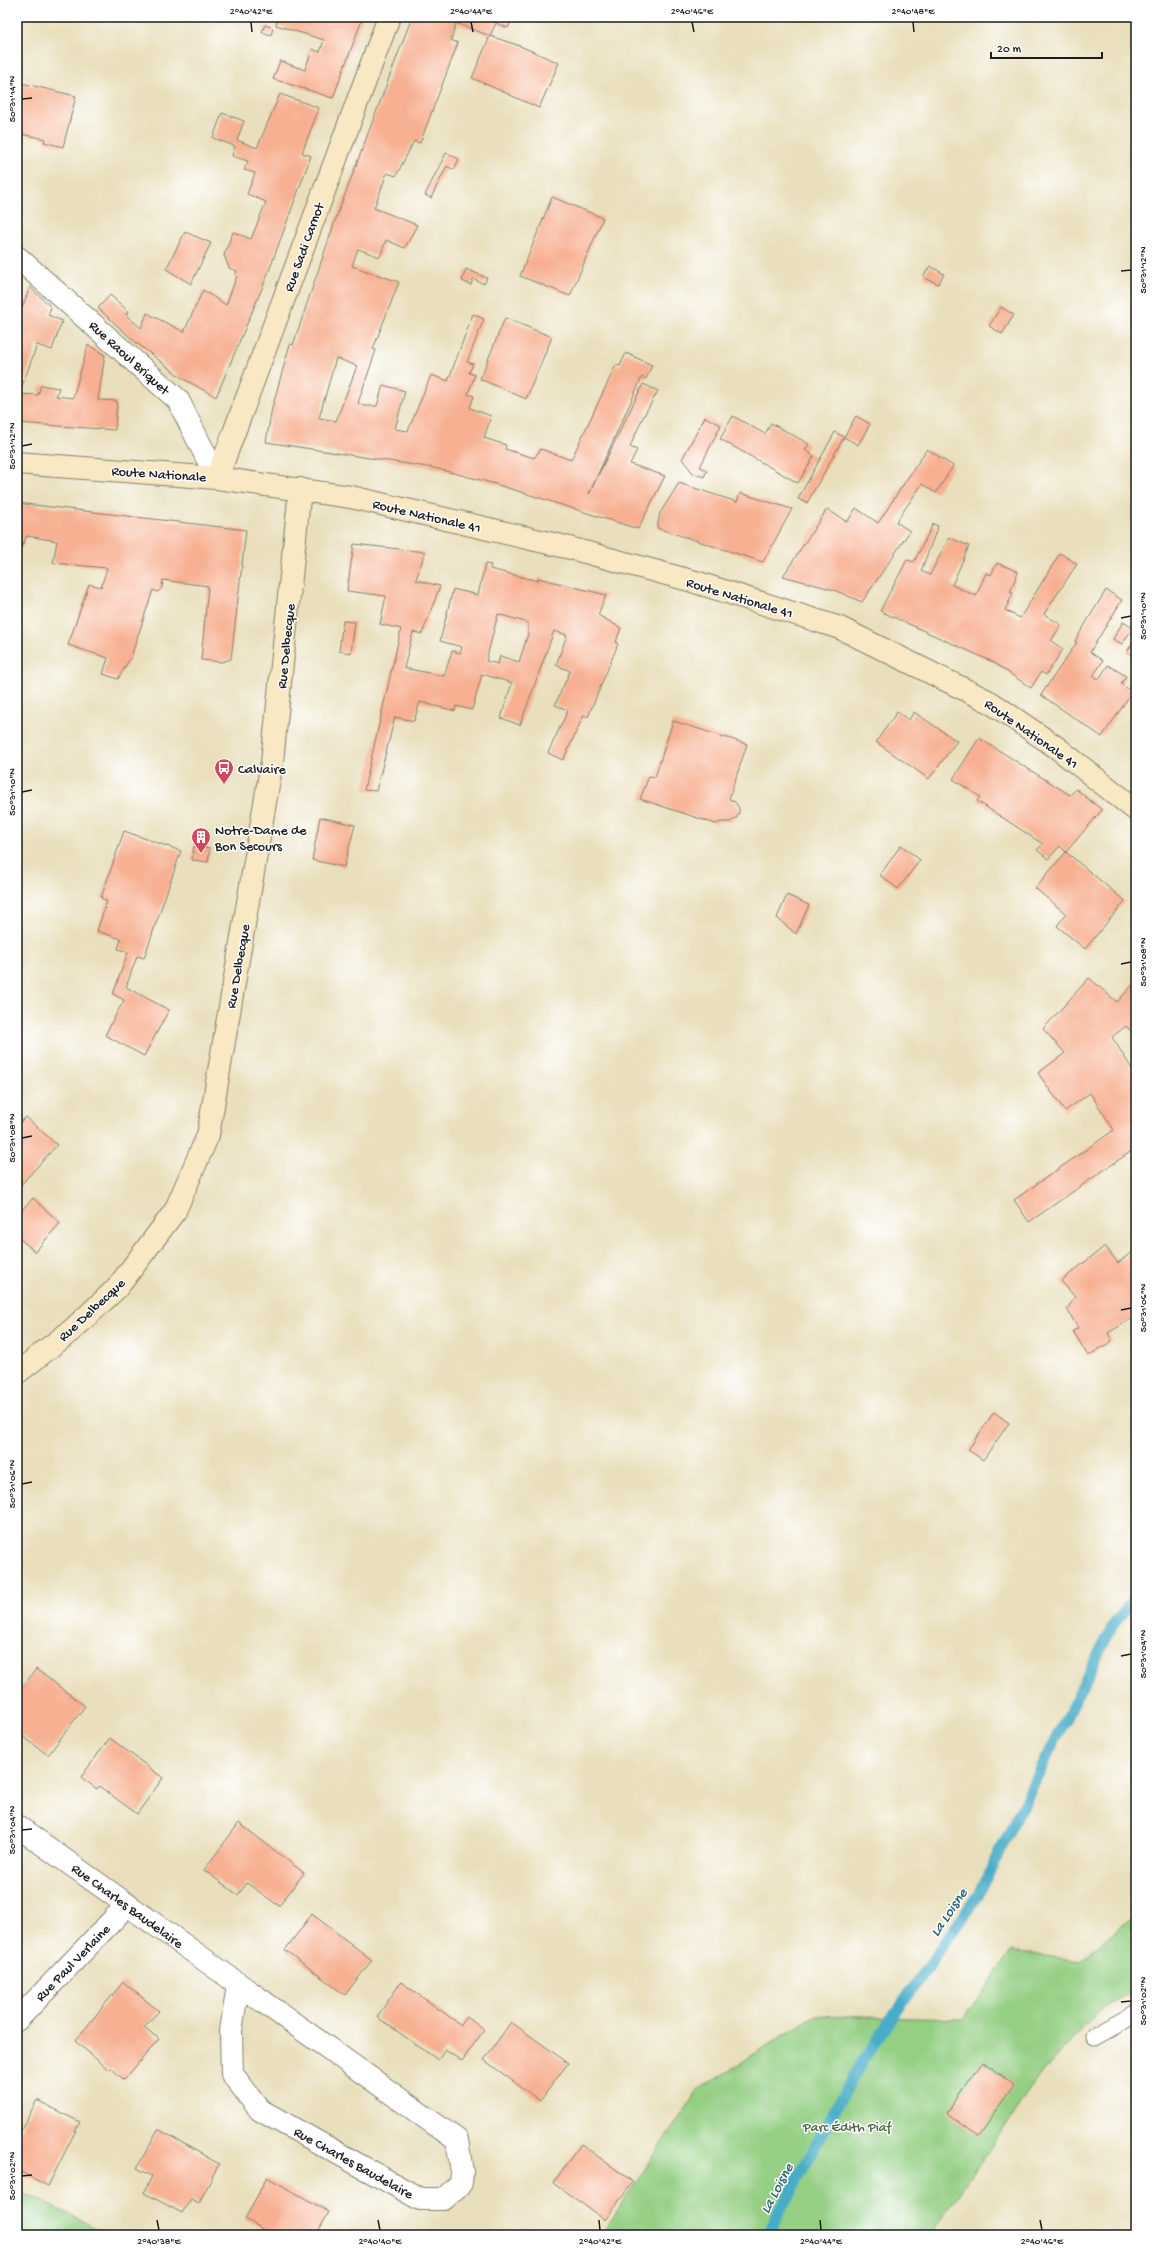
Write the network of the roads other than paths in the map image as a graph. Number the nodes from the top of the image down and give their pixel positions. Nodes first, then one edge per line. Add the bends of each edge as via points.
1 (389, 17) edge
2 (17, 256) edge
3 (17, 463) edge
4 (217, 478) junction
5 (300, 489) junction
6 (1136, 810) edge
7 (17, 1373) edge
8 (17, 1826) edge
9 (128, 1904) junction
10 (238, 1985) junction
11 (1136, 2013) edge
12 (17, 2020) edge
13 (1095, 2036) dead end

1 - 4 street, Rue Sadi Carnot
2 - 4 street, Rue Raoul Briquet via 178,400
3 - 4 street, Route Nationale
4 - 5 street, Route Nationale
5 - 6 street, Route Nationale 41 via 351,497 566,547 692,581 840,628 990,702 1056,747
5 - 7 street, Rue Delbecque via 272,762 208,1135 175,1211 117,1288 72,1330
8 - 9 street, Rue Charles Baudelaire
9 - 10 street, Rue Charles Baudelaire
9 - 12 street, Rue Paul Verlaine
10 - 10 street, Rue Charles Baudelaire via 456,2140 462,2172 461,2183 444,2199 420,2199 260,2110 232,2074 231,2031
11 - 13 lane

